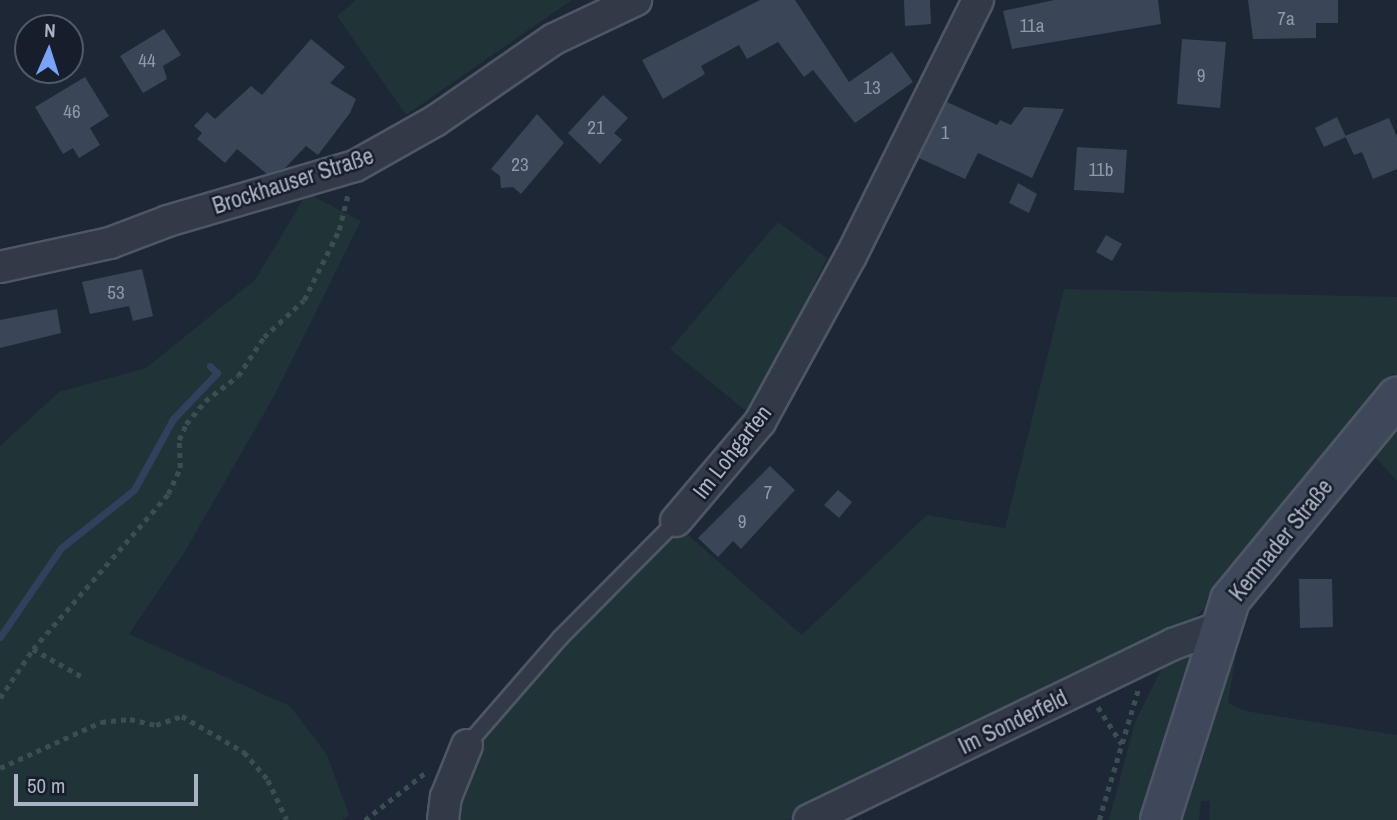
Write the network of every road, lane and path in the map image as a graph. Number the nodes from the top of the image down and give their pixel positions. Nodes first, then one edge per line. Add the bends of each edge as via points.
1 (636, 0) edge
2 (978, 0) edge
3 (355, 166) junction
4 (0, 267) edge
5 (1397, 397) edge
6 (676, 521) joint
7 (1218, 628) junction
8 (33, 649) junction
9 (1148, 656) junction
10 (81, 676) dead end
11 (1082, 688) junction
12 (0, 698) edge
13 (467, 745) joint
14 (1122, 745) junction
15 (434, 767) dead end
16 (0, 768) edge
17 (287, 820) edge
18 (365, 820) edge
19 (443, 820) edge
20 (809, 820) edge
21 (1098, 820) edge
22 (1160, 820) edge

1 - 3 street, Brockhauser Straße via 554,39 435,121
2 - 6 street, Im Lohgarten via 851,256 760,422
3 - 4 street, Brockhauser Straße via 168,221 110,243
3 - 8 path via 339,230 304,300 264,337 238,376 192,416 180,440 180,468 168,494
5 - 7 main road, Kemnader Straße via 1244,579
6 - 13 lane, Im Lohgarten via 560,638
7 - 9 street, Im Sonderfeld
7 - 22 main road, Kemnader Straße
8 - 10 path
8 - 12 path
9 - 11 street, Im Sonderfeld
9 - 14 path
11 - 14 path
11 - 20 street, Im Sonderfeld
13 - 19 street, Im Lohgarten via 446,797
14 - 21 path
15 - 18 path
16 - 17 path via 101,722 130,719 156,725 182,716 244,752 268,780

